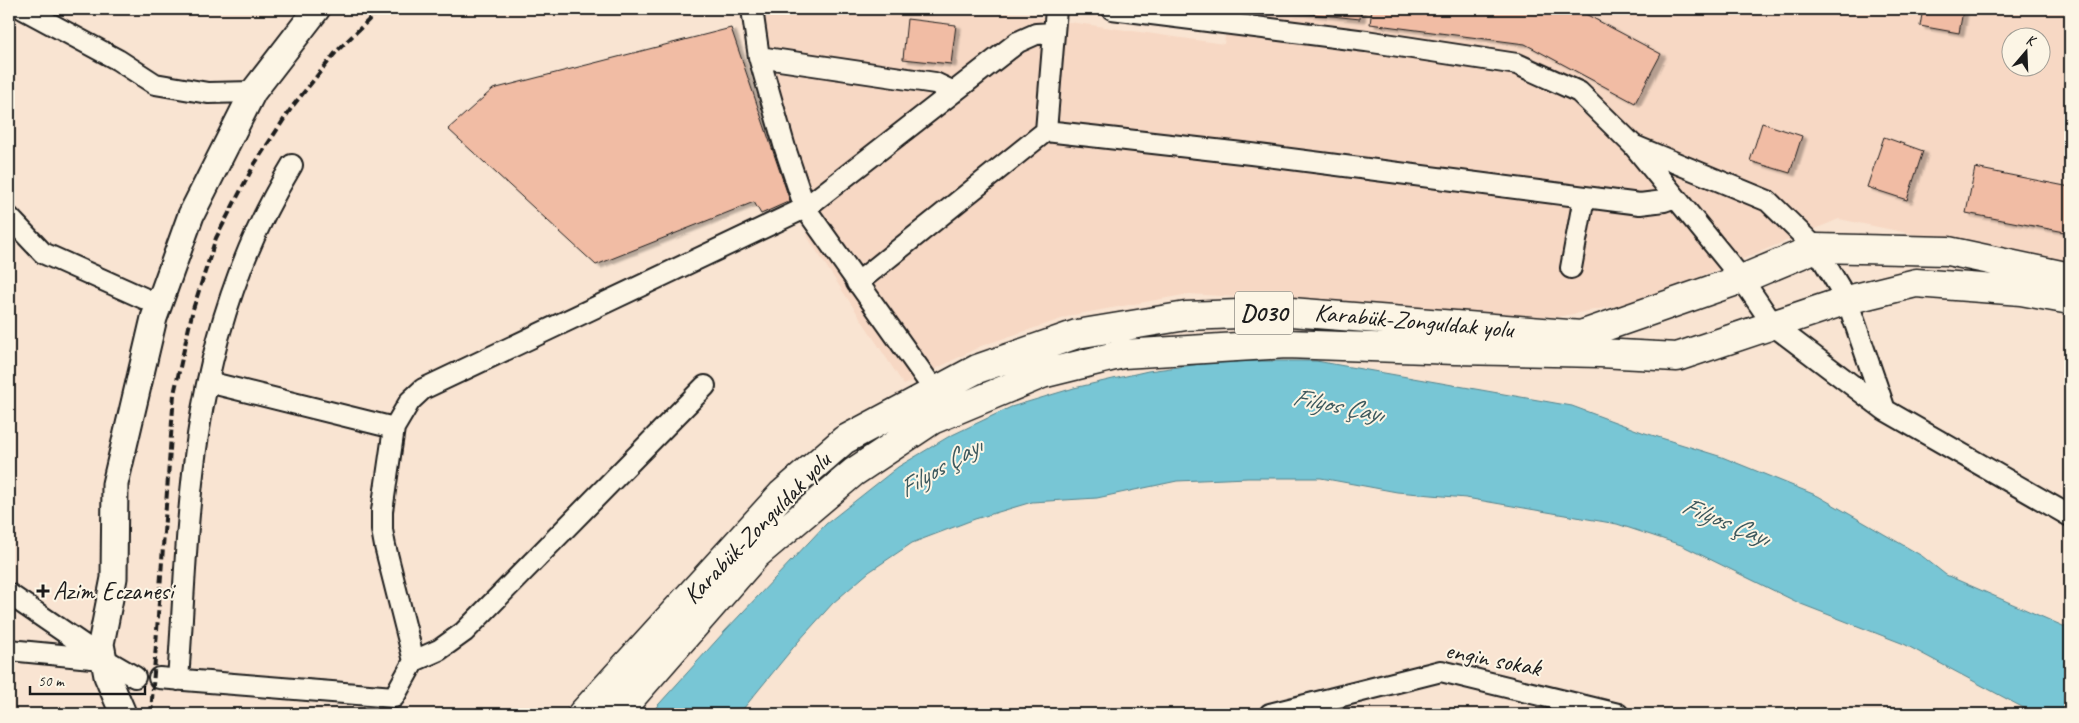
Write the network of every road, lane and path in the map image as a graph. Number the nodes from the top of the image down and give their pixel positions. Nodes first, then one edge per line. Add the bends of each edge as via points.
1 (23, 9) edge
2 (317, 9) edge
3 (752, 9) edge
4 (1056, 9) edge
5 (1112, 9) edge
6 (1054, 33) junction
7 (760, 57) junction
8 (253, 92) junction
9 (954, 92) junction
10 (1046, 131) junction
11 (1633, 145) junction
12 (292, 165) dead end
13 (1584, 197) junction
14 (1675, 197) junction
15 (805, 208) junction
16 (9, 217) edge
17 (1816, 248) junction
18 (1572, 268) dead end
19 (2070, 277) edge
20 (1742, 279) junction
21 (857, 283) junction
22 (1847, 300) junction
23 (2070, 300) edge
24 (159, 305) junction
25 (1774, 326) junction
26 (208, 382) junction
27 (705, 386) dead end
28 (935, 392) junction
29 (1885, 410) junction
30 (394, 428) junction
31 (2070, 516) edge
32 (9, 594) edge
33 (9, 650) edge
34 (104, 659) junction
35 (414, 661) junction
36 (135, 677) dead end
37 (394, 706) edge
38 (122, 714) edge
39 (582, 714) edge
40 (616, 714) edge
41 (1270, 714) edge
42 (1618, 714) edge

1 - 8 street via 118,60 155,84 208,93
2 - 8 main road
3 - 7 street
4 - 6 street
5 - 11 street via 1517,64 1579,92
6 - 9 street via 1036,34 1018,42
6 - 10 street
7 - 9 street via 935,82
7 - 15 street
8 - 24 main road via 191,215
9 - 15 street
10 - 13 street
10 - 21 street
11 - 14 street
11 - 17 street via 1768,201
12 - 26 street via 266,209 244,258
13 - 14 street via 1640,204
13 - 18 street
14 - 20 street
15 - 21 street
15 - 30 street via 423,389 410,401
16 - 24 street via 43,253
17 - 19 highway, Karabük-Zonguldak yolu / D030 via 1948,251
17 - 20 highway, Karabük-Zonguldak yolu / D030
17 - 22 street
20 - 25 street
20 - 28 highway, Karabük-Zonguldak yolu / D030 via 1581,335 1291,312 1186,316 1077,334 977,369
21 - 28 street
22 - 23 highway, Karabük-Zonguldak yolu / D030 via 1916,283 2021,291
22 - 25 highway, Karabük-Zonguldak yolu / D030
22 - 29 street
24 - 34 main road via 115,484 114,578 100,644
25 - 29 street
25 - 40 highway, Karabük-Zonguldak yolu / D030 via 1677,357 1286,344 1123,354 1042,374 932,420 854,472 756,555
26 - 30 street
26 - 37 street via 169,679
27 - 35 street via 464,632 439,650
28 - 39 highway, Karabük-Zonguldak yolu / D030 via 844,440 782,494
29 - 31 street
30 - 35 street via 382,530
32 - 34 street
33 - 34 street
34 - 36 street
34 - 38 main road
35 - 37 street
41 - 42 street, engin sokak via 1441,671

